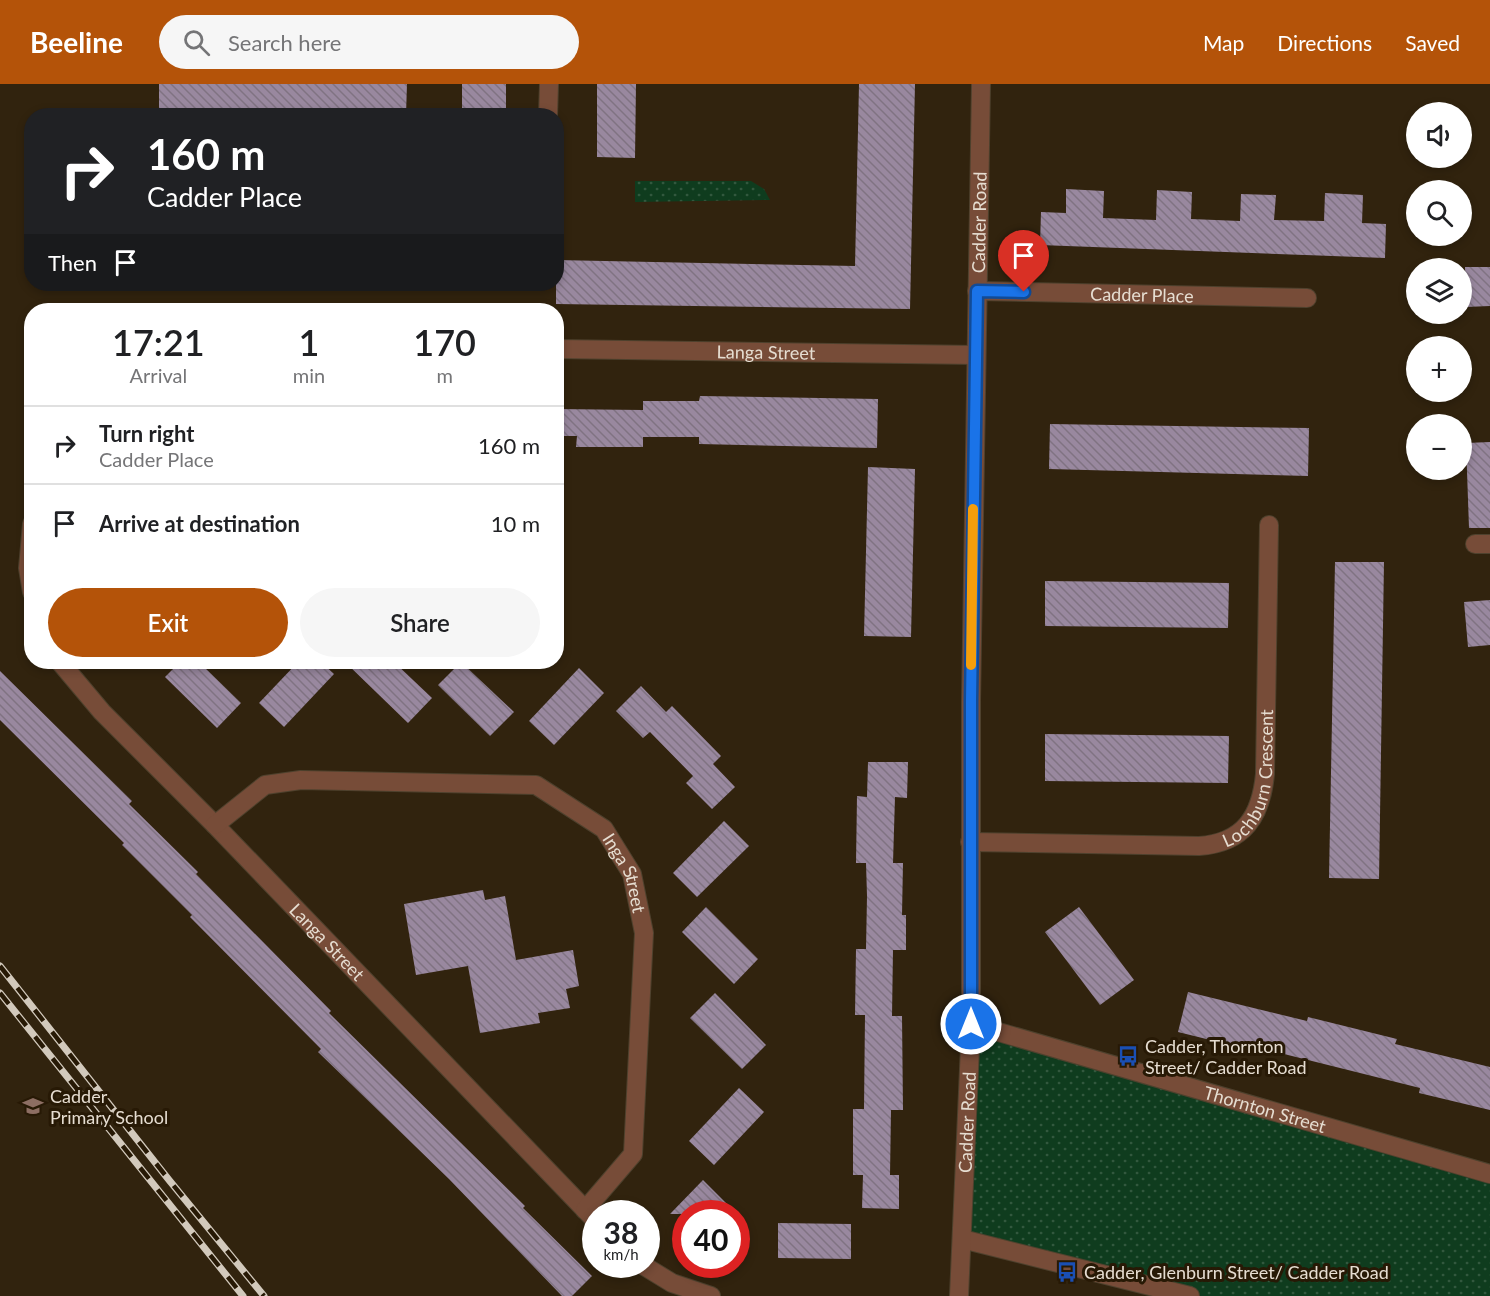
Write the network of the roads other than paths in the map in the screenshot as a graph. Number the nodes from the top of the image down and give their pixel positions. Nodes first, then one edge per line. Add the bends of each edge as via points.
1 (549, 84) edge
2 (981, 84) edge
3 (548, 108) edge
4 (977, 291) junction
5 (1307, 298) dead end
6 (564, 349) edge
7 (976, 356) junction
8 (1269, 525) dead end
9 (66, 669) edge
10 (215, 825) junction
11 (970, 842) junction
12 (971, 1024) junction
13 (1490, 1174) edge
14 (601, 1200) edge
15 (582, 1207) edge
16 (962, 1239) junction
17 (660, 1276) edge
18 (711, 1296) edge
19 (959, 1296) edge
20 (1190, 1296) edge

1 - 3 street
2 - 4 street, Cadder Road
4 - 5 street, Cadder Place
4 - 7 street, Cadder Road
6 - 7 street, Langa Street
7 - 11 street, Cadder Road
8 - 11 street, Lochburn Crescent via 1264,783 1260,804 1245,827 1226,841 1199,846
9 - 10 street, Langa Street via 102,712
10 - 14 street, Inga Street via 265,784 301,780 536,785 604,829 632,874 644,933 633,1154
10 - 15 street, Langa Street
11 - 12 street, Cadder Road
12 - 13 street, Thornton Street
12 - 16 street, Cadder Road
16 - 19 street, Cadder Road
16 - 20 street
17 - 18 street

